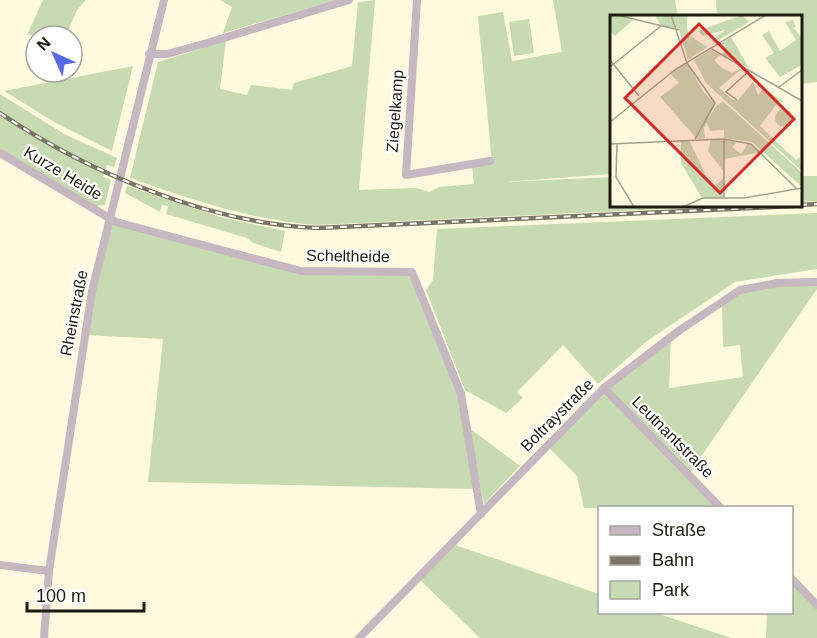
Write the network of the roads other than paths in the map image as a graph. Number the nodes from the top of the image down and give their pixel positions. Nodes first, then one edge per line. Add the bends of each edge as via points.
1 (164, 0) edge
2 (349, 0) edge
3 (417, 0) edge
4 (149, 54) junction
5 (0, 153) edge
6 (490, 161) dead end
7 (110, 219) junction
8 (817, 282) edge
9 (604, 388) junction
10 (720, 506) edge
11 (481, 514) junction
12 (0, 565) edge
13 (49, 571) junction
14 (793, 580) edge
15 (817, 605) edge
16 (44, 638) edge
17 (359, 638) edge

1 - 4 street, Rheinstraße
2 - 4 street via 167,54
3 - 6 street, Ziegelkamp via 406,175
4 - 7 street, Rheinstraße
5 - 7 street, Kurze Heide
7 - 11 street, Scheltheide via 302,271 412,272 460,393
7 - 13 street, Rheinstraße via 85,335
8 - 9 street, Boltraystraße via 777,283 740,290
9 - 10 street, Leutnantstraße
9 - 11 street, Boltraystraße
11 - 17 street, Boltraystraße
12 - 13 street
13 - 16 street, Rheinstraße
14 - 15 street

